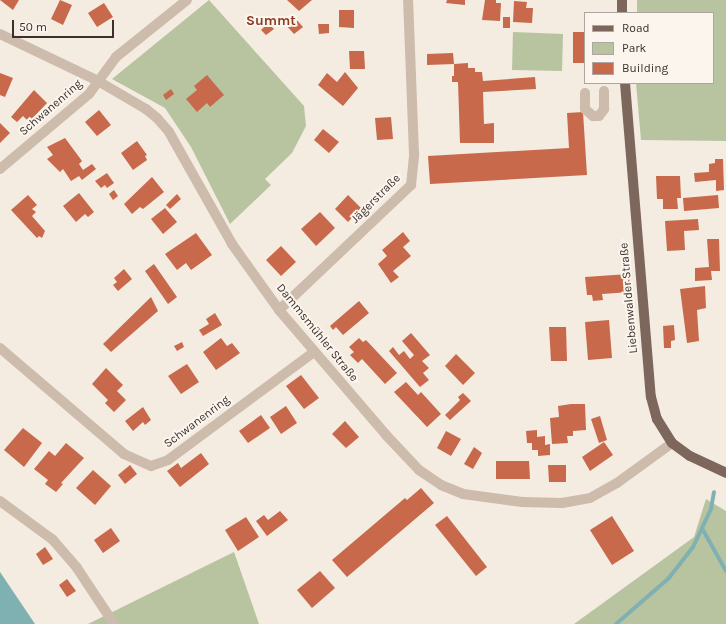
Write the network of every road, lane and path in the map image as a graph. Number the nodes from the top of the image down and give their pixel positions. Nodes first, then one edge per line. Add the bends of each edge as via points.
1 (187, 0) edge
2 (408, 0) edge
3 (622, 0) edge
4 (622, 12) edge
5 (0, 34) edge
6 (98, 81) junction
7 (624, 84) edge
8 (604, 91) dead end
9 (585, 93) dead end
10 (0, 169) edge
11 (279, 310) junction
12 (0, 348) edge
13 (314, 352) junction
14 (672, 443) junction
15 (726, 473) edge
16 (0, 501) edge
17 (114, 624) edge

1 - 6 street, Schwanenring via 116,57
2 - 11 street, Jägerstraße via 414,154 411,185
3 - 4 main road
5 - 6 street, Dammsmühler Straße
6 - 10 street, Schwanenring via 90,94
6 - 11 street, Dammsmühler Straße via 146,109 169,132 232,244
7 - 14 main road, Liebenwalder Straße via 651,397 657,419
8 - 9 street via 604,109 599,116 593,116 586,109
11 - 13 street, Dammsmühler Straße
12 - 13 street, Schwanenring via 124,454 151,466 168,460
13 - 14 street, Dammsmühler Straße via 419,470 441,485 463,494 522,502 562,503 590,498 617,483
14 - 15 main road, Liebenwalder Straße via 690,456
16 - 17 street via 53,540 77,568

